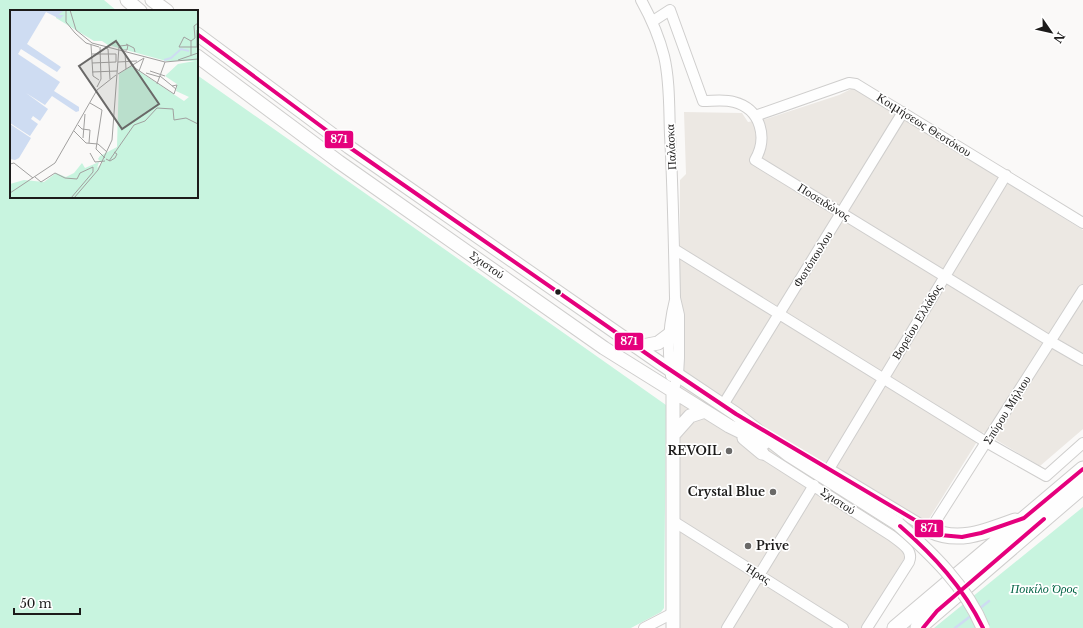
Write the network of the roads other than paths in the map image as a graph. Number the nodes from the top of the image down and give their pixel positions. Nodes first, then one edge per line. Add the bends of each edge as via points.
1 (127, 0) edge
2 (152, 0) edge
3 (642, 0) edge
4 (139, 10) edge
5 (166, 10) edge
6 (653, 21) junction
7 (198, 35) edge
8 (198, 57) edge
9 (903, 112) junction
10 (755, 116) junction
11 (1006, 175) junction
12 (842, 213) junction
13 (1083, 223) edge
14 (674, 249) junction
15 (945, 276) junction
16 (1083, 290) edge
17 (675, 298) junction
18 (779, 314) junction
19 (670, 334) junction
20 (1050, 341) junction
21 (637, 346) junction
22 (1083, 360) edge
23 (674, 373) junction
24 (884, 378) junction
25 (674, 392) junction
26 (723, 405) junction
27 (704, 411) junction
28 (736, 414) junction
29 (729, 426) junction
30 (674, 434) junction
31 (986, 442) junction
32 (1083, 443) edge
33 (762, 453) joint
34 (789, 455) junction
35 (829, 469) junction
36 (1083, 469) edge
37 (814, 485) junction
38 (1083, 486) edge
39 (1024, 518) junction
40 (673, 521) junction
41 (930, 530) junction
42 (759, 575) junction
43 (937, 611) junction
44 (673, 613) junction
45 (644, 628) edge
46 (673, 628) edge
47 (727, 628) edge
48 (843, 628) edge
49 (867, 628) edge
50 (895, 628) edge
51 (918, 628) edge
52 (923, 628) edge
53 (983, 628) edge

1 - 4 main road
2 - 5 main road
3 - 6 street, Παλάσκα
6 - 10 street via 670,10 702,101 735,102 748,108
6 - 14 street, Παλάσκα via 667,76
7 - 21 main road, Σχιστού via 349,147
8 - 25 main road, Σχιστού via 338,162 604,348
9 - 10 street, Κοιμήσεως Θεοτόκου via 853,83
9 - 11 street, Κοιμήσεως Θεοτόκου
9 - 12 street, Φωτόπουλου
10 - 12 street, Ποσειδώνος via 761,127 762,137 755,160
11 - 13 street, Κοιμήσεως Θεοτόκου
11 - 15 street, Βορείου Ελλάδος
12 - 15 street, Ποσειδώνος
12 - 18 street, Φωτόπουλου
14 - 17 street, Παλάσκα
14 - 18 street
15 - 20 street, Ποσειδώνος
15 - 24 street, Βορείου Ελλάδος
16 - 20 street, Σπύρου Μήλιου
17 - 19 street, Παλάσκα
17 - 23 street, Παλάσκα via 679,315
18 - 24 street
18 - 26 street, Φωτόπουλου
19 - 21 main road via 658,343
19 - 23 street, Παλάσκα
20 - 22 street, Ποσειδώνος
20 - 31 street, Σπύρου Μήλιου
21 - 23 main road, Σχιστού
23 - 25 street, Παλάσκα
23 - 26 main road, Σχιστού
24 - 31 street
24 - 35 street, Βορείου Ελλάδος
25 - 27 main road, Σχιστού
25 - 30 main road
26 - 28 main road, Σχιστού
27 - 29 main road, Σχιστού
27 - 30 main road via 690,416
28 - 34 main road, Σχιστού
28 - 35 main road
29 - 33 main road
29 - 34 main road, Σχιστού
30 - 40 main road
31 - 32 street via 1046,476
31 - 41 street, Σπύρου Μήλιου
33 - 37 street, Σχιστού
34 - 53 main road, Σχιστού, bridge via 898,524 945,570 972,606
35 - 41 street, Σχιστού
36 - 39 highway
37 - 42 street
37 - 49 street, Σχιστού via 892,536 911,553 909,562
38 - 43 highway
39 - 41 highway via 962,537 940,535
39 - 50 highway
40 - 42 street, Ήρας
40 - 44 main road
42 - 47 street
42 - 48 street, Ήρας
43 - 51 highway
43 - 52 highway
44 - 45 street
44 - 46 main road

